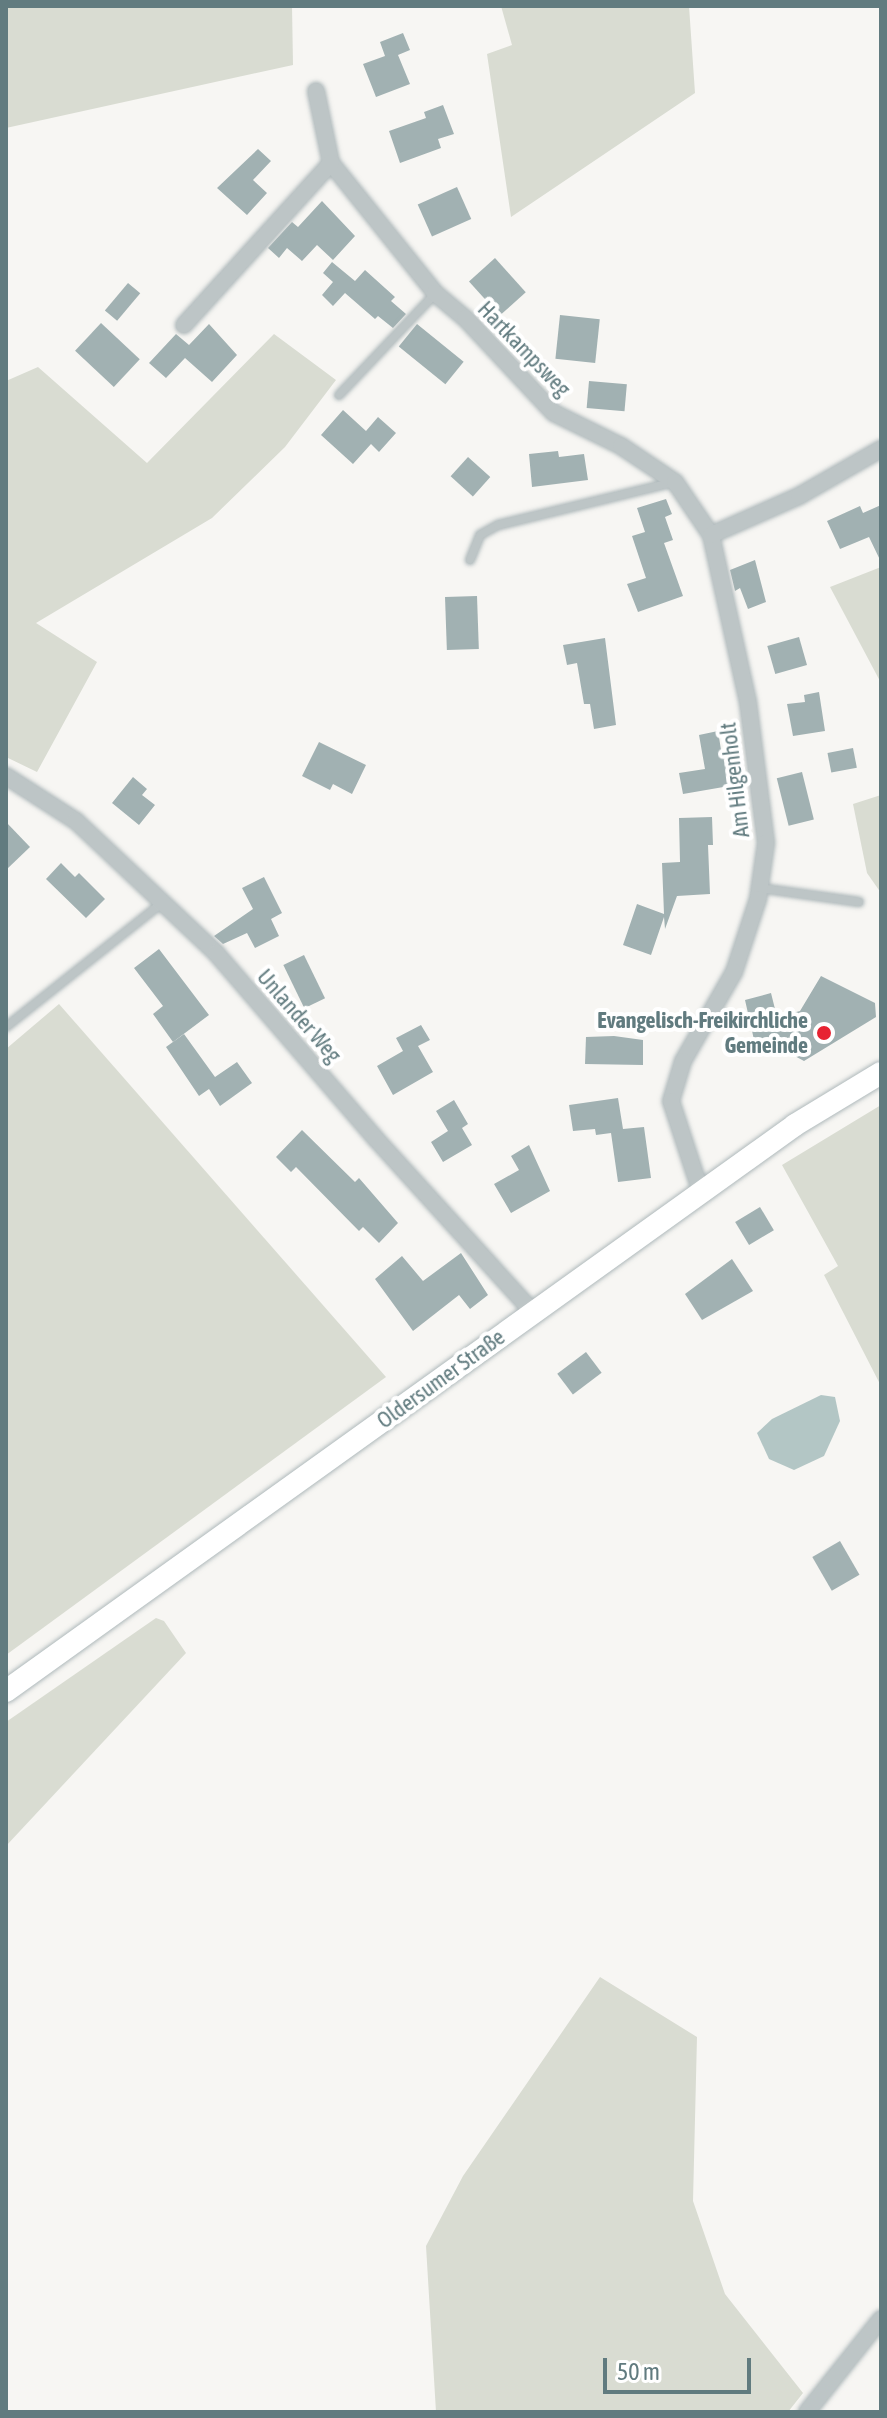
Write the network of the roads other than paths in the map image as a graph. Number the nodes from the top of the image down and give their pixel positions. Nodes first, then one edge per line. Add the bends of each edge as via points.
1 (316, 91) dead end
2 (331, 163) junction
3 (435, 293) junction
4 (184, 325) dead end
5 (339, 395) dead end
6 (881, 449) edge
7 (675, 482) junction
8 (711, 535) junction
9 (470, 560) dead end
10 (6, 776) edge
11 (759, 888) junction
12 (162, 902) junction
13 (859, 902) dead end
14 (6, 1027) edge
15 (881, 1073) edge
16 (701, 1192) junction
17 (533, 1312) junction
18 (6, 1691) edge
19 (881, 2319) edge
20 (807, 2412) edge

1 - 2 street, Hartkampsweg
2 - 3 street, Hartkampsweg
2 - 4 street
3 - 5 lane
3 - 7 street, Hartkampsweg via 554,413 621,446
6 - 8 street via 799,496
7 - 8 street, Hartkampsweg
7 - 9 lane via 498,525 480,535
8 - 11 street, Am Hilgenholt via 748,702 766,843
10 - 12 street, Unlander Weg via 76,821
11 - 13 lane
11 - 16 street, Am Hilgenholt via 734,972 683,1061 671,1101
12 - 14 lane
12 - 17 street, Unlander Weg via 216,953
15 - 16 main road, Oldersumer Straße via 795,1125
16 - 17 main road, Oldersumer Straße
17 - 18 main road, Oldersumer Straße
19 - 20 street

